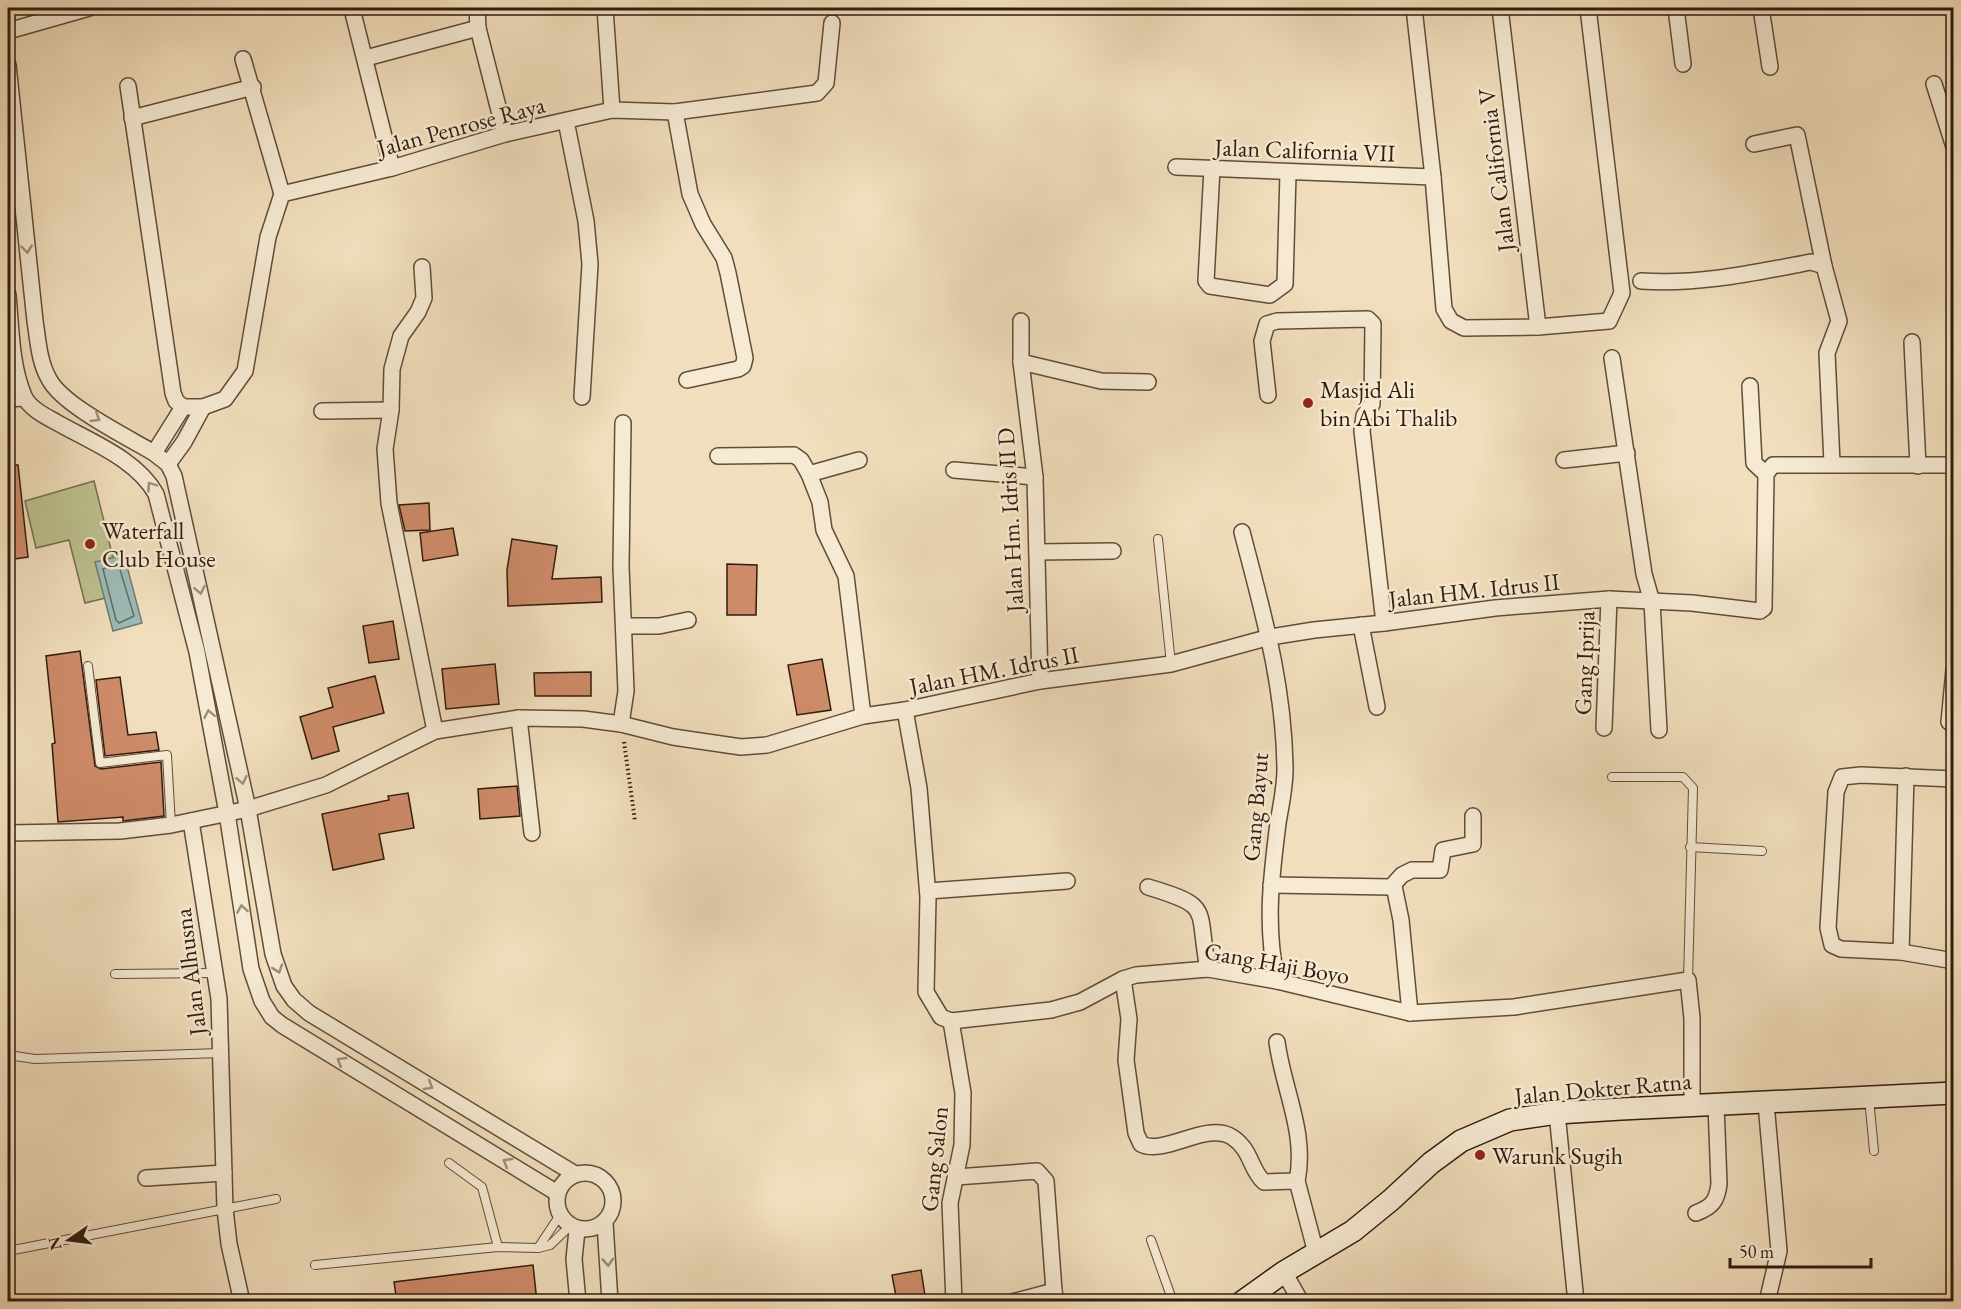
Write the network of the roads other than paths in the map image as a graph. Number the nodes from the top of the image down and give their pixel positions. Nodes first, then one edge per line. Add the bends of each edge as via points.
1 (89, 8) edge
2 (477, 8) edge
3 (605, 8) edge
4 (1414, 8) edge
5 (1500, 8) edge
6 (1588, 8) edge
7 (1676, 8) edge
8 (1761, 8) edge
9 (353, 13) dead end
10 (832, 23) dead end
11 (478, 28) junction
12 (8, 31) edge
13 (366, 58) junction
14 (243, 59) dead end
15 (1683, 64) dead end
16 (8, 65) edge
17 (1770, 67) dead end
18 (1934, 84) dead end
19 (128, 86) dead end
20 (253, 87) junction
21 (612, 110) junction
22 (675, 112) junction
23 (132, 118) junction
24 (566, 121) junction
25 (505, 134) junction
26 (1754, 144) dead end
27 (1953, 147) edge
28 (1176, 167) dead end
29 (392, 168) junction
30 (1212, 168) junction
31 (1288, 173) junction
32 (1433, 177) junction
33 (282, 194) junction
34 (1824, 266) junction
35 (422, 267) dead end
36 (1641, 281) dead end
37 (8, 295) edge
38 (1021, 321) dead end
39 (1538, 327) junction
40 (1912, 342) dead end
41 (1612, 358) dead end
42 (1020, 362) junction
43 (687, 380) dead end
44 (1149, 382) dead end
45 (1750, 386) dead end
46 (1268, 395) dead end
47 (582, 397) dead end
48 (24, 398) junction
49 (8, 399) edge
50 (183, 407) junction
51 (203, 407) junction
52 (391, 410) junction
53 (322, 411) dead end
54 (623, 423) dead end
55 (154, 453) junction
56 (1627, 453) junction
57 (718, 456) dead end
58 (859, 460) dead end
59 (1564, 460) dead end
60 (1832, 463) junction
61 (168, 464) junction
62 (1953, 465) edge
63 (1918, 466) junction
64 (954, 470) dead end
65 (809, 474) junction
66 (1766, 474) junction
67 (1035, 477) junction
68 (1242, 532) dead end
69 (1158, 539) dead end
70 (1113, 551) dead end
71 (1037, 552) junction
72 (1609, 599) junction
73 (1652, 602) junction
74 (688, 620) dead end
75 (1384, 624) junction
76 (1361, 625) junction
77 (625, 626) junction
78 (1270, 637) junction
79 (1171, 664) junction
80 (88, 666) dead end
81 (1953, 670) edge
82 (1040, 681) junction
83 (1377, 706) dead end
84 (905, 710) junction
85 (863, 716) junction
86 (519, 718) junction
87 (1949, 722) dead end
88 (621, 724) junction
89 (1604, 728) dead end
90 (1659, 730) dead end
91 (435, 731) junction
92 (1612, 777) dead end
93 (1906, 777) junction
94 (1953, 778) edge
95 (249, 809) junction
96 (227, 813) junction
97 (1473, 816) dead end
98 (191, 821) junction
99 (171, 825) junction
100 (8, 833) edge
101 (532, 833) dead end
102 (1690, 847) junction
103 (1762, 850) dead end
104 (1067, 881) dead end
105 (1270, 885) junction
106 (1394, 886) junction
107 (1148, 887) dead end
108 (928, 891) junction
109 (1901, 952) junction
110 (1953, 961) edge
111 (1208, 969) junction
112 (216, 973) junction
113 (115, 974) dead end
114 (1123, 979) junction
115 (1688, 980) junction
116 (1277, 981) junction
117 (1410, 1013) junction
118 (951, 1021) junction
119 (1277, 1042) dead end
120 (221, 1053) junction
121 (8, 1055) edge
122 (1953, 1093) edge
123 (1869, 1096) junction
124 (1766, 1103) junction
125 (1716, 1104) junction
126 (1692, 1106) junction
127 (1557, 1113) junction
128 (1874, 1151) dead end
129 (449, 1163) dead end
130 (224, 1173) junction
131 (575, 1174) junction
132 (956, 1177) junction
133 (146, 1178) dead end
134 (1298, 1181) junction
135 (557, 1193) junction
136 (276, 1199) dead end
137 (225, 1209) junction
138 (1696, 1213) dead end
139 (605, 1223) junction
140 (569, 1224) junction
141 (1151, 1240) dead end
142 (498, 1247) junction
143 (538, 1248) junction
144 (8, 1251) edge
145 (1316, 1253) junction
146 (315, 1265) dead end
147 (1284, 1272) junction
148 (8, 1281) edge
149 (1055, 1296) edge
150 (1246, 1300) edge
151 (12, 1302) edge
152 (242, 1302) edge
153 (578, 1302) edge
154 (610, 1302) edge
155 (954, 1302) edge
156 (1012, 1302) edge
157 (1173, 1302) edge
158 (1301, 1302) edge
159 (1576, 1302) edge
160 (1767, 1302) edge

1 - 12 street
2 - 11 street
3 - 21 street
4 - 32 street
5 - 39 street, Jalan California V
6 - 39 street via 1622,293 1609,321
7 - 15 street
8 - 17 street
9 - 13 street
10 - 22 street, Jalan Penrose Raya via 826,83 817,93
11 - 13 street
11 - 25 street
13 - 29 street
14 - 20 street
16 -> 55 street via 41,359 60,396
18 - 27 street
19 - 23 street
20 - 23 street
20 - 33 street
21 - 22 street, Jalan Penrose Raya
21 - 24 street, Jalan Penrose Raya
22 - 43 street via 690,194 724,258 745,358 738,369
23 - 50 street via 173,393
24 - 25 street, Jalan Penrose Raya
24 - 47 street via 586,221 590,264
25 - 29 street, Jalan Penrose Raya
26 - 34 street via 1797,135
28 - 30 street, Jalan California VII
29 - 33 street, Jalan Penrose Raya
30 - 31 street, Jalan California VII
30 - 31 street via 1206,282 1210,286 1270,296 1285,284
31 - 32 street, Jalan California VII
32 - 39 street via 1444,309 1451,321 1464,328
33 - 51 street via 268,237 245,371 225,399
34 - 36 street via 1811,262 1676,284
34 - 60 street via 1839,321 1827,353
35 - 52 street via 424,298 401,336 392,369
37 - 48 street
38 - 42 street, Jalan Hm. Idris II D
40 - 63 street
41 - 56 street
42 - 44 street via 1101,381
42 - 67 street, Jalan Hm. Idris II D
45 - 66 street via 1754,463
46 - 75 street via 1262,341 1267,324 1368,319 1372,324 1372,404 1364,416 1362,431
48 - 49 street
96 -> 48 street via 197,652 156,494 147,479 128,463 40,413
50 - 51 street
50 - 55 street
51 - 61 street
52 - 53 street
52 - 91 street via 385,449 389,503
54 - 77 street via 621,567
55 - 61 street
56 - 59 street
56 - 73 street via 1644,574
57 - 65 street via 794,455
58 - 65 street
60 - 63 street
60 - 66 street via 1773,465
61 -> 95 street via 177,485
62 - 63 street
64 - 67 street
65 - 85 street via 820,502 824,530 846,576
66 - 73 street, Jalan HM. Idrus II via 1764,608 1760,611
67 - 71 street, Jalan Hm. Idris II D
68 - 78 street, Gang Bayut
69 - 79 lane
70 - 71 street
71 - 82 street, Jalan Hm. Idris II D
72 - 73 street, Jalan HM. Idrus II
72 - 75 street, Jalan HM. Idrus II via 1495,608
72 - 89 street, Gang Iprija
73 - 90 street
74 - 77 street via 659,626
75 - 76 street, Jalan HM. Idrus II
76 - 78 street, Jalan HM. Idrus II
76 - 83 street
77 - 88 street via 626,691
78 - 79 street, Jalan HM. Idrus II
78 - 105 street, Gang Bayut via 1282,701 1285,772
79 - 82 street, Jalan HM. Idrus II
80 - 99 lane via 100,763 167,755
81 - 87 street
82 - 84 street, Jalan HM. Idrus II
84 - 85 street, Jalan HM. Idrus II
84 - 108 street via 919,788
85 - 88 street, Jalan HM. Idrus II via 767,745 741,747
86 - 88 street, Jalan HM. Idrus II via 583,718
86 - 91 street, Jalan HM. Idrus II
86 - 101 street
91 - 95 street, Jalan HM. Idrus II via 326,785
92 - 102 lane via 1683,777 1689,781 1693,788
93 - 94 street
93 - 109 street
93 - 109 street via 1842,777 1828,928 1832,945 1841,949
95 - 96 street, Jalan HM. Idrus II
95 -> 131 street via 273,954 284,986 294,1000 309,1013
96 - 98 street, Jalan HM. Idrus II
135 -> 96 street via 272,1017 251,969
97 - 106 street via 1473,844 1443,850 1440,870 1412,870
98 - 99 street
98 - 112 street, Jalan Alhusna
99 - 100 street via 120,831
102 - 103 lane
102 - 115 lane
104 - 108 street
105 - 106 street
105 - 116 street, Gang Bayut via 1269,927
106 - 117 street
107 - 111 street via 1195,905 1201,914
108 - 118 street via 926,992 941,1017
109 - 110 street
111 - 114 street, Gang Haji Boyo
111 - 116 street, Gang Haji Boyo
112 - 113 lane
112 - 120 street, Jalan Alhusna
114 - 118 street, Gang Haji Boyo via 1067,1007
114 - 134 street via 1129,1019 1126,1060 1141,1144 1230,1135 1244,1147 1264,1182
115 - 117 street, Gang Haji Boyo via 1514,1008
115 - 126 street
116 - 117 street, Gang Haji Boyo
118 - 132 street, Gang Salon via 963,1093 962,1145
119 - 134 street via 1300,1143
120 - 121 lane via 36,1059
120 - 130 street, Jalan Alhusna
122 - 123 street, Jalan Dokter Ratna
123 - 124 street, Jalan Dokter Ratna
123 - 128 lane
124 - 125 street, Jalan Dokter Ratna
124 - 160 street via 1779,1251
125 - 126 street, Jalan Dokter Ratna
125 - 138 street via 1718,1197 1712,1206
126 - 127 street, Jalan Dokter Ratna
127 - 145 street, Jalan Dokter Ratna via 1510,1120 1461,1141 1353,1231
127 - 159 street
129 - 142 lane via 482,1187
130 - 133 street
130 - 137 street, Jalan Alhusna
131 - 135 street
131 - 139 street via 600,1177 611,1190 613,1208
132 - 149 street via 1037,1171 1042,1176 1046,1181
132 - 155 street, Gang Salon via 950,1203
134 - 145 street
135 - 140 street via 556,1204
136 - 137 lane
137 - 144 lane
137 - 152 street, Jalan Alhusna
139 - 140 street via 592,1230
139 -> 154 street
140 - 143 lane
140 - 143 lane via 550,1245
140 - 153 street
141 - 157 lane
142 - 143 lane
142 - 146 lane
145 - 147 street, Jalan Dokter Ratna
147 - 150 street, Jalan Dokter Ratna
147 - 158 street
148 - 151 lane
149 - 156 street

